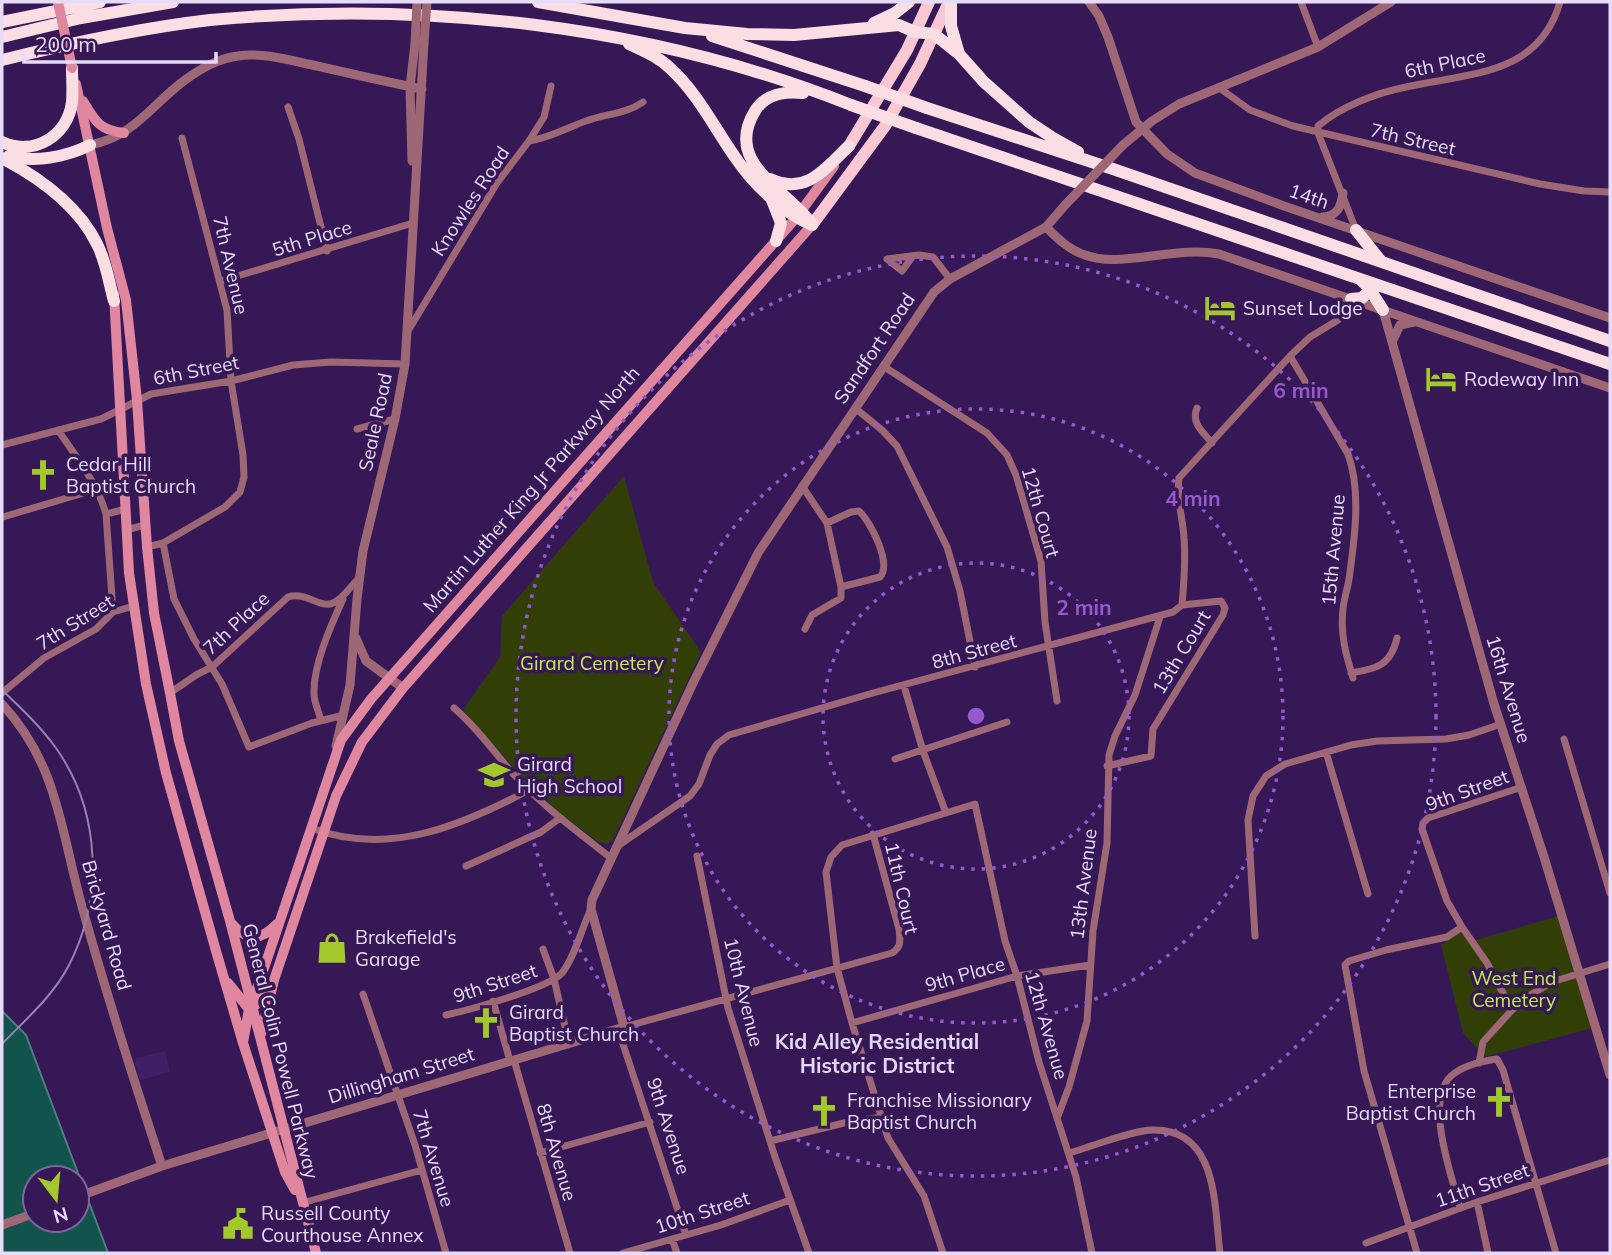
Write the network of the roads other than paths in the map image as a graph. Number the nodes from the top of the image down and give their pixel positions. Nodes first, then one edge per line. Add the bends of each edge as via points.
1 (58, 2) edge
2 (100, 2) edge
3 (173, 2) edge
4 (417, 2) edge
5 (427, 2) edge
6 (538, 2) edge
7 (909, 2) edge
8 (929, 2) edge
9 (950, 2) edge
10 (1089, 2) edge
11 (1301, 2) edge
12 (1391, 2) edge
13 (1560, 2) edge
14 (2, 22) edge
15 (866, 27) junction
16 (685, 28) junction
17 (915, 32) junction
18 (934, 34) junction
19 (610, 36) junction
20 (2, 37) edge
21 (419, 43) junction
22 (1318, 47) junction
23 (32, 52) junction
24 (959, 54) junction
25 (2, 60) edge
26 (413, 64) junction
27 (2, 65) edge
28 (72, 68) junction
29 (386, 81) junction
30 (551, 86) dead end
31 (411, 87) junction
32 (1218, 87) junction
33 (422, 89) junction
34 (78, 91) junction
35 (825, 95) junction
36 (643, 102) dead end
37 (288, 107) dead end
38 (1142, 130) junction
39 (124, 133) junction
40 (1318, 133) junction
41 (182, 138) dead end
42 (529, 141) junction
43 (2, 142) edge
44 (89, 145) junction
45 (849, 146) junction
46 (33, 148) junction
47 (2, 156) edge
48 (1113, 169) junction
49 (763, 176) junction
50 (1610, 192) edge
51 (1343, 193) junction
52 (768, 194) junction
53 (799, 214) junction
54 (1317, 217) junction
55 (412, 223) junction
56 (812, 225) junction
57 (1046, 227) junction
58 (107, 228) junction
59 (1356, 230) junction
60 (776, 241) junction
61 (1338, 246) junction
62 (327, 251) junction
63 (913, 256) dead end
64 (1382, 261) junction
65 (950, 279) junction
66 (221, 281) junction
67 (1363, 282) junction
68 (1401, 292) junction
69 (1349, 298) junction
70 (114, 301) junction
71 (1383, 310) junction
72 (1610, 318) edge
73 (1418, 322) junction
74 (408, 331) junction
75 (1392, 341) junction
76 (1610, 341) edge
77 (1290, 356) junction
78 (405, 364) junction
79 (1610, 364) edge
80 (883, 366) junction
81 (231, 381) junction
82 (1610, 388) edge
83 (136, 400) junction
84 (855, 408) junction
85 (1197, 408) dead end
86 (120, 411) junction
87 (396, 419) junction
88 (357, 429) dead end
89 (58, 430) junction
90 (1212, 443) junction
91 (2, 445) edge
92 (802, 486) junction
93 (97, 489) junction
94 (126, 509) junction
95 (106, 514) junction
96 (3, 517) edge
97 (827, 523) junction
98 (145, 525) junction
99 (126, 530) junction
100 (163, 543) junction
101 (147, 547) junction
102 (359, 578) junction
103 (841, 587) junction
104 (346, 592) junction
105 (1182, 605) junction
106 (134, 606) junction
107 (113, 612) junction
108 (1160, 618) junction
109 (354, 626) junction
110 (805, 629) dead end
111 (1397, 638) dead end
112 (1049, 646) junction
113 (212, 667) junction
114 (975, 667) junction
115 (390, 678) junction
116 (904, 686) junction
117 (402, 688) junction
118 (2, 693) edge
119 (170, 693) junction
120 (1057, 701) dead end
121 (2, 704) edge
122 (453, 708) dead end
123 (344, 715) junction
124 (321, 720) junction
125 (1007, 722) dead end
126 (1501, 724) junction
127 (1564, 739) dead end
128 (923, 751) junction
129 (1326, 752) junction
130 (895, 759) dead end
131 (332, 765) junction
132 (1107, 766) junction
133 (1522, 787) junction
134 (529, 790) junction
135 (946, 813) junction
136 (560, 818) junction
137 (311, 828) junction
138 (324, 833) junction
139 (873, 834) junction
140 (616, 847) junction
141 (697, 856) dead end
142 (611, 858) junction
143 (466, 866) dead end
144 (1610, 893) edge
145 (1368, 894) dead end
146 (591, 909) junction
147 (281, 917) junction
148 (295, 917) junction
149 (230, 921) junction
150 (1462, 928) junction
151 (1255, 936) dead end
152 (543, 949) dead end
153 (898, 949) joint
154 (1610, 964) edge
155 (1090, 965) junction
156 (837, 968) junction
157 (1580, 972) junction
158 (1017, 976) junction
159 (554, 979) junction
160 (225, 980) junction
161 (274, 980) junction
162 (363, 994) dead end
163 (727, 999) junction
164 (494, 1000) junction
165 (251, 1007) junction
166 (1512, 1010) junction
167 (446, 1015) dead end
168 (852, 1023) junction
169 (621, 1028) junction
170 (260, 1038) junction
171 (243, 1043) junction
172 (569, 1044) junction
173 (512, 1061) junction
174 (1479, 1063) junction
175 (1610, 1075) edge
176 (398, 1094) junction
177 (882, 1117) junction
178 (1058, 1117) junction
179 (650, 1122) junction
180 (285, 1129) junction
181 (271, 1133) junction
182 (771, 1141) junction
183 (540, 1153) junction
184 (1069, 1153) junction
185 (1610, 1160) edge
186 (162, 1166) junction
187 (422, 1170) junction
188 (1535, 1183) junction
189 (91, 1192) edge
190 (300, 1199) junction
191 (789, 1200) junction
192 (1477, 1202) junction
193 (1460, 1208) junction
194 (21, 1218) edge
195 (2, 1225) edge
196 (1410, 1227) junction
197 (686, 1236) junction
198 (672, 1239) junction
199 (1366, 1243) dead end
200 (316, 1253) edge
201 (446, 1253) edge
202 (570, 1253) edge
203 (623, 1253) edge
204 (677, 1253) edge
205 (809, 1253) edge
206 (943, 1253) edge
207 (1092, 1253) edge
208 (1220, 1253) edge
209 (1418, 1253) edge
210 (1488, 1253) edge
211 (1556, 1253) edge

1 - 28 main road, General Colin Powell Parkway, bridge
2 - 14 highway
3 - 20 highway
4 - 21 street, Seale Road, bridge
5 - 21 street, Seale Road, bridge
6 - 16 highway
7 - 15 highway
8 - 17 highway, Martin Luther King Jr Parkway North
9 - 18 highway, Martin Luther King Jr Parkway North
9 - 24 highway
10 - 38 street, 14th via 1105,29
11 - 22 street
12 - 22 street, Sandfort Road
13 - 40 street, 6th Place via 1545,36 1520,58 1478,73 1368,98 1331,115 1318,126
15 - 16 highway via 779,36
15 - 17 highway via 899,25
16 - 48 highway, bridge
17 - 18 highway
17 - 45 highway, Martin Luther King Jr Parkway North
18 - 24 highway
18 - 56 highway, Martin Luther King Jr Parkway North via 885,126
19 - 23 highway via 484,18 331,12 186,23
19 - 35 highway via 697,55
19 - 52 highway via 671,68 696,96 737,160
21 - 26 street, Seale Road
21 - 33 street, Seale Road
22 - 32 street, Sandfort Road
23 - 25 highway
23 - 27 highway
24 - 48 highway via 1041,131
26 - 29 street via 401,77
26 - 31 street, Seale Road
28 - 34 main road, General Colin Powell Parkway
28 - 46 highway via 67,120 52,138
29 - 31 street
29 - 39 street via 290,60 238,55 185,80
30 - 42 street, Knowles Road via 547,110
31 - 33 street
31 - 55 street, Seale Road
32 - 38 street, Sandfort Road via 1165,112
32 - 40 street, 7th Street via 1264,116
33 - 55 street, Seale Road
34 - 39 main road via 100,126
34 - 44 main road, General Colin Powell Parkway
35 - 49 highway via 792,91 774,95 758,106 746,143
35 - 67 highway, bridge
36 - 42 street
37 - 62 street
38 - 54 street, 14th via 1195,173
38 - 57 street, Sandfort Road, bridge
39 - 44 street
40 - 50 street, 7th Street via 1540,184
40 - 51 street
41 - 66 street, 7th Avenue
42 - 74 street, Knowles Road via 497,183
43 - 46 highway via 19,149
44 - 46 highway
44 - 47 highway via 38,159
44 - 58 main road, General Colin Powell Parkway
45 - 49 highway via 808,182 786,185
45 - 53 main road, Martin Luther King Jr Parkway North
47 - 70 highway via 51,189 78,215 98,245
48 - 61 highway
49 - 53 highway
51 - 54 street via 1336,213
51 - 59 street
52 - 53 highway
52 - 60 highway via 780,219
53 - 56 highway
53 - 60 main road, Martin Luther King Jr Parkway North
54 - 59 street, 14th
55 - 62 street, 5th Place
55 - 74 street, Seale Road
56 - 117 main road, Martin Luther King Jr Parkway North
57 - 65 street, Sandfort Road
57 - 69 street via 1092,258 1205,251
58 - 70 main road, General Colin Powell Parkway
58 - 83 main road, General Colin Powell Parkway via 127,300
59 - 61 highway via 1352,243
59 - 64 highway
59 - 72 street, 14th
60 - 115 main road, Martin Luther King Jr Parkway North
61 - 64 highway
62 - 66 street, 5th Place
63 - 65 street via 933,257
64 - 76 highway
65 - 80 street, Sandfort Road via 934,292
66 - 81 street, 7th Avenue
67 - 68 highway
67 - 69 highway via 1368,292
67 - 71 highway
68 - 71 highway via 1387,295
68 - 79 highway
69 - 71 street
69 - 77 street via 1338,320
70 - 86 main road, General Colin Powell Parkway
71 - 73 street
71 - 75 street, 16th Avenue
73 - 75 street via 1400,326
73 - 82 street
74 - 78 street, Seale Road
75 - 126 street, 16th Avenue
77 - 90 street
77 - 111 street, 15th Avenue via 1353,469 1353,544 1343,610 1343,646 1352,676 1384,663
78 - 81 street, 6th Street via 316,363
78 - 87 street, Seale Road
80 - 84 street, Sandfort Road
80 - 112 street, 12th Court via 988,433 1007,455 1041,561
81 - 83 street, 6th Street
81 - 100 street, 7th Avenue via 243,484 225,508
83 - 86 street, 6th Street
83 - 98 main road, General Colin Powell Parkway
84 - 92 street, Sandfort Road
84 - 114 street via 897,446 947,547
85 - 90 street via 1196,424
86 - 89 street, 6th Street
86 - 94 main road, General Colin Powell Parkway
87 - 88 street
87 - 102 street, Seale Road
89 - 91 street, 6th Street
89 - 93 street
90 - 105 street via 1179,478 1185,559
92 - 97 street
92 - 140 street, Sandfort Road via 744,579
93 - 95 street
93 - 96 street
94 - 95 street
94 - 99 main road, General Colin Powell Parkway
95 - 107 street
97 - 103 street
97 - 103 street via 859,511 870,526 885,566 880,577
98 - 99 street
98 - 101 main road, General Colin Powell Parkway
99 - 106 main road, General Colin Powell Parkway
100 - 101 street
100 - 113 street via 174,599
101 - 119 main road, General Colin Powell Parkway
102 - 104 street
102 - 109 street, Seale Road
103 - 110 street via 841,598 812,615
104 - 113 street, 7th Place via 326,605 307,597 288,597
104 - 124 street via 318,667 314,694
105 - 108 street, 8th Street
105 - 132 street, 13th Court via 1221,601 1225,607 1153,729 1151,756
106 - 107 street, 7th Street
106 - 160 main road, General Colin Powell Parkway via 163,762
107 - 118 street, 7th Street via 96,629 53,652
108 - 112 street, 8th Street
108 - 132 street, 13th Avenue
109 - 115 street, Seale Road via 366,660
109 - 123 street, Seale Road
112 - 114 street, 8th Street
112 - 120 street, 12th Court
113 - 119 street, 7th Place
113 - 124 street via 249,747
114 - 116 street, 8th Street
115 - 117 street, Seale Road
115 - 131 main road, Martin Luther King Jr Parkway North via 341,740
116 - 128 street
116 - 140 street, 8th Street via 729,736 717,744 690,796
117 - 138 main road, Martin Luther King Jr Parkway North via 354,755
119 - 149 main road, General Colin Powell Parkway
121 - 186 street, Brickyard Road via 47,772 83,912
122 - 134 street
123 - 124 street
123 - 131 street, Seale Road
125 - 128 street
126 - 129 street via 1446,739 1377,741
126 - 133 street, 16th Avenue
127 - 144 street
128 - 130 street
128 - 135 street
129 - 145 street
129 - 151 street via 1284,764 1266,776 1253,796 1248,820
131 - 137 main road, Martin Luther King Jr Parkway North
132 - 155 street, 13th Avenue via 1107,843
133 - 150 street, 9th Street via 1423,823 1447,901
133 - 157 street, 16th Avenue
134 - 136 street
134 - 138 street via 471,818 414,837 369,840
135 - 139 street
135 - 158 street, 12th Avenue via 975,804
136 - 142 street
136 - 143 street via 541,832
137 - 138 street
137 - 147 main road, Martin Luther King Jr Parkway North
138 - 148 main road, Martin Luther King Jr Parkway North
139 - 153 street, 11th Court via 899,929
139 - 156 street via 842,845 826,872
140 - 142 street, Sandfort Road
141 - 163 street, 10th Avenue
142 - 146 street, Sandfort Road
146 - 159 street via 566,966
146 - 169 street, 9th Avenue
147 - 148 main road
147 - 149 main road via 271,930 250,938
147 - 165 main road, Martin Luther King Jr Parkway North
148 - 161 main road, Martin Luther King Jr Parkway North
149 - 165 main road, General Colin Powell Parkway
150 - 166 street
150 - 196 street via 1447,937 1386,950 1345,965 1364,1071
152 - 159 street
153 - 156 street, Dillingham Street
154 - 157 street
155 - 158 street, 9th Place
155 - 178 street, 13th Avenue via 1084,1036
156 - 163 street, Dillingham Street
156 - 168 street
157 - 166 street via 1552,982
157 - 175 street, 16th Avenue
158 - 168 street, 9th Place
158 - 178 street, 12th Avenue
159 - 164 street, 9th Street
159 - 172 street
160 - 165 main road
160 - 171 main road, General Colin Powell Parkway
161 - 165 main road via 264,998
161 - 170 main road, Martin Luther King Jr Parkway North
162 - 176 street, 7th Avenue
163 - 169 street, Dillingham Street
163 - 182 street, 10th Avenue
164 - 167 street, 9th Street
164 - 173 street, 8th Avenue
165 - 170 main road, General Colin Powell Parkway
165 - 171 main road, Martin Luther King Jr Parkway North
166 - 174 street via 1483,1042
168 - 177 street
169 - 172 street, Dillingham Street
169 - 179 street, 9th Avenue
170 - 180 main road, General Colin Powell Parkway
171 - 181 main road, General Colin Powell Parkway
172 - 173 street, Dillingham Street
173 - 176 street, Dillingham Street
173 - 183 street, 8th Avenue
174 - 188 street via 1497,1059 1501,1063
174 - 193 street via 1450,1078 1442,1097 1440,1127
176 - 180 street, Dillingham Street
176 - 187 street, 7th Avenue
177 - 182 street
177 - 206 street via 888,1138 924,1196
178 - 184 street, 12th Avenue
179 - 183 street
179 - 197 street, 9th Avenue
180 - 181 street, Dillingham Street
180 - 190 main road, General Colin Powell Parkway
181 - 186 street, Dillingham Street
181 - 190 main road, General Colin Powell Parkway
182 - 191 street, 10th Avenue
183 - 202 street, 8th Avenue
184 - 207 street, 12th Avenue
184 - 208 street via 1152,1130 1181,1136 1193,1144 1209,1169
185 - 188 street, 11th Street
186 - 189 street, Dillingham Street
187 - 190 street
187 - 201 street, 7th Avenue
188 - 192 street, 11th Street
188 - 211 street
190 - 200 main road
191 - 197 street, 10th Street
191 - 205 street, 10th Avenue
192 - 193 street, 11th Street
192 - 210 street
193 - 196 street, 11th Street
194 - 195 street
196 - 199 street, 11th Street
196 - 209 street
197 - 198 street, 10th Street
198 - 203 street, 10th Street
198 - 204 street

